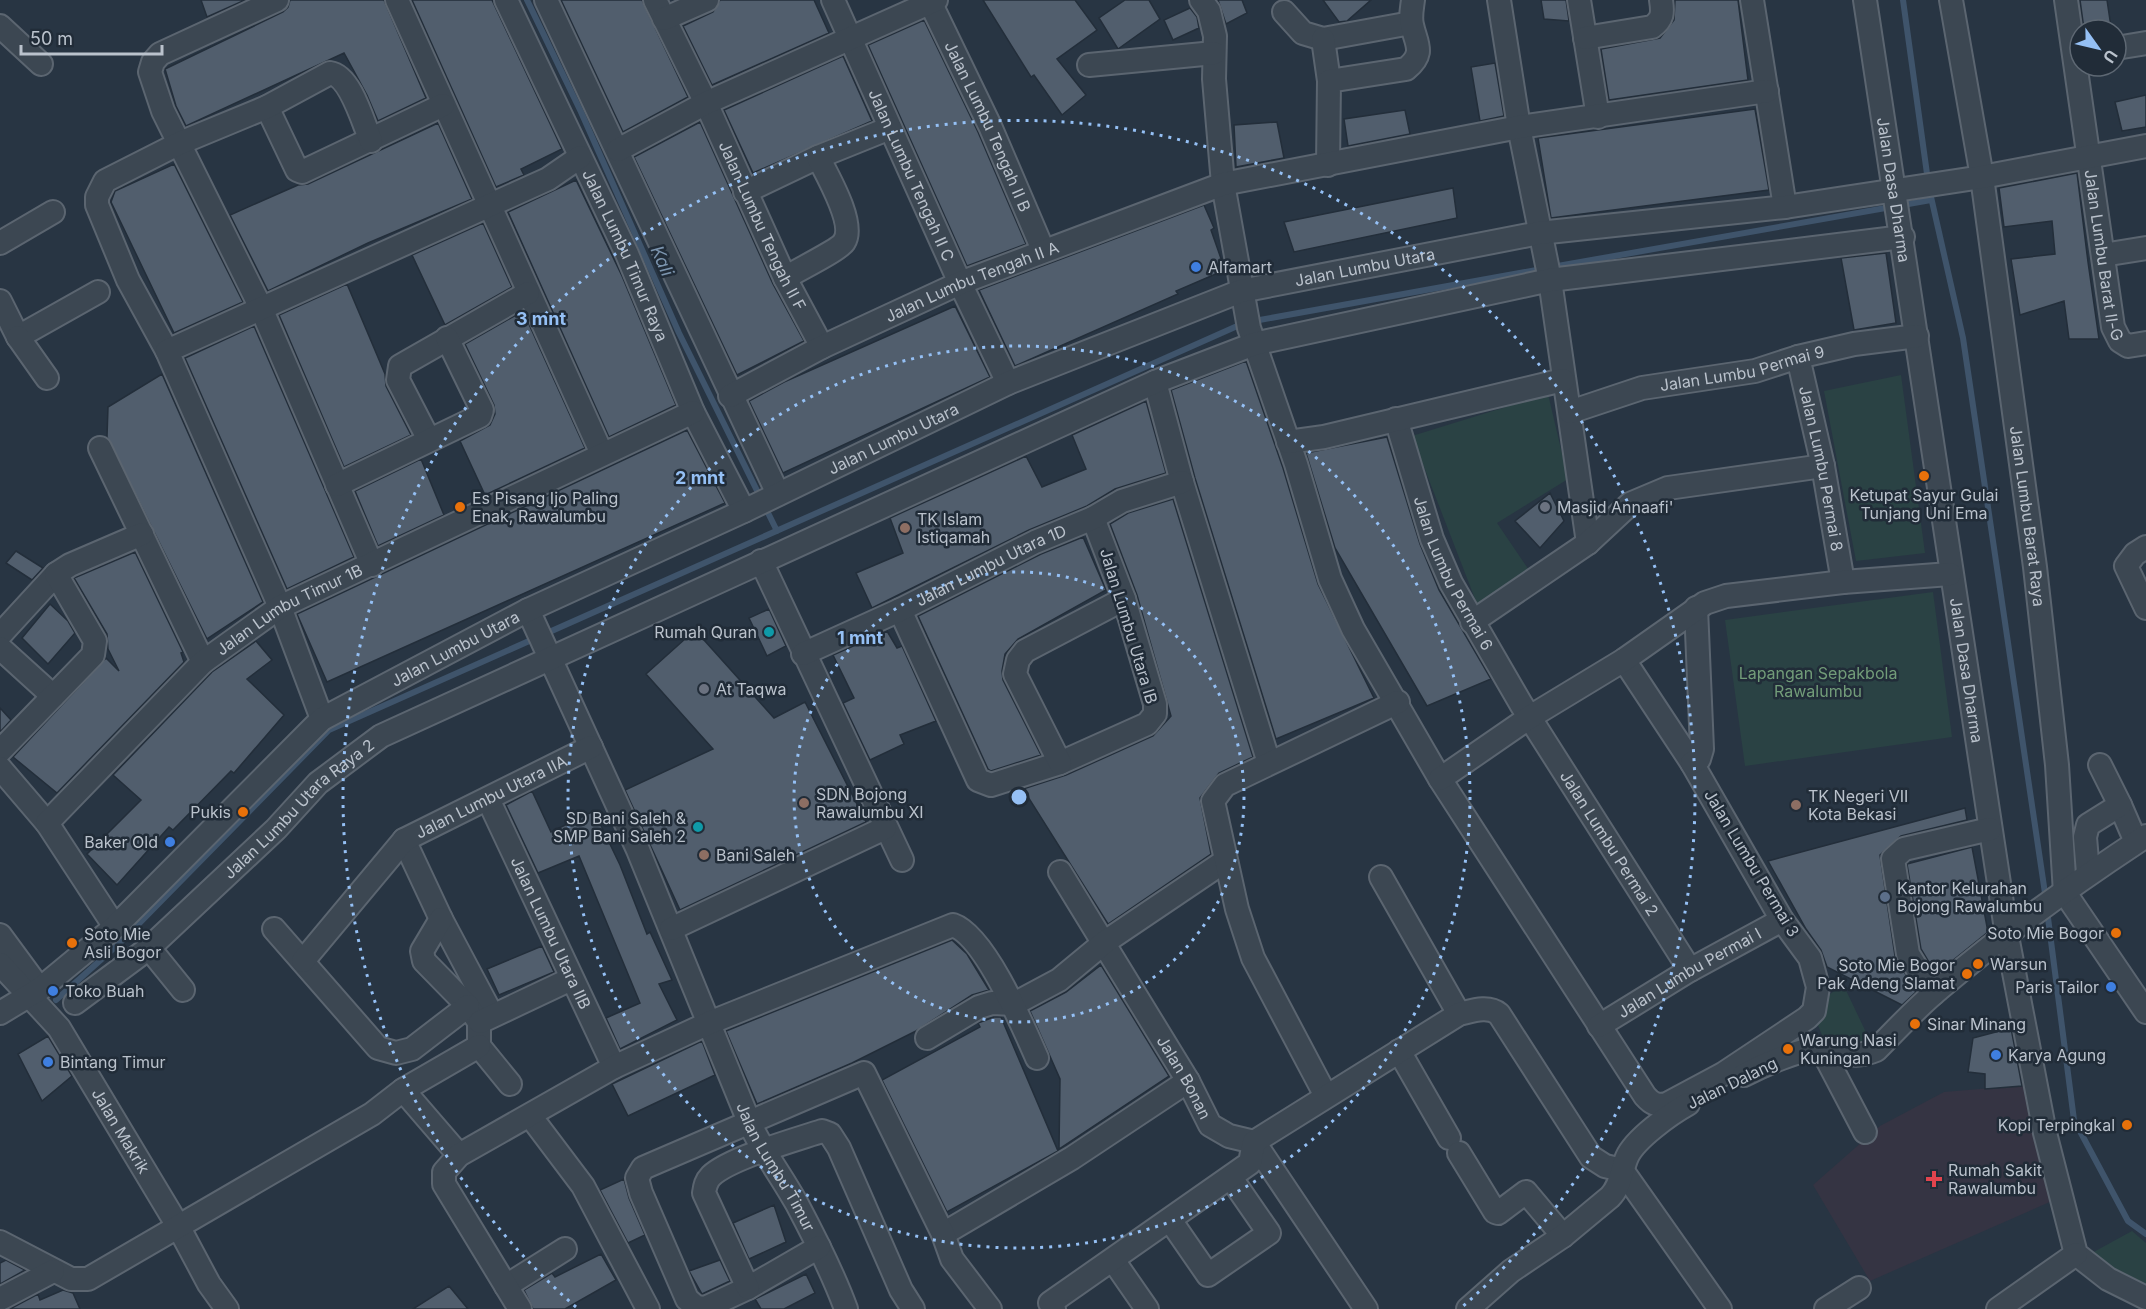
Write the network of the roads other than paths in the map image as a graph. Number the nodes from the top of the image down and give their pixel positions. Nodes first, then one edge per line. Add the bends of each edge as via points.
1 (277, 0) edge
2 (397, 0) edge
3 (506, 0) edge
4 (546, 0) edge
5 (707, 0) edge
6 (833, 0) edge
7 (1201, 0) edge
8 (1413, 0) edge
9 (1499, 0) edge
10 (1579, 0) edge
11 (1661, 0) edge
12 (1752, 0) edge
13 (1865, 0) edge
14 (1951, 0) edge
15 (2066, 0) edge
16 (933, 2) edge
17 (659, 9) edge
18 (1284, 12) dead end
19 (2070, 18) edge
20 (1411, 23) junction
21 (0, 26) edge
22 (1585, 38) junction
23 (1323, 39) junction
24 (851, 40) junction
25 (2146, 43) edge
26 (2128, 46) edge
27 (1214, 53) junction
28 (41, 64) dead end
29 (1089, 65) dead end
30 (2079, 78) edge
31 (1329, 81) junction
32 (1767, 91) junction
33 (706, 103) junction
34 (443, 105) junction
35 (267, 107) junction
36 (1598, 117) junction
37 (1520, 127) junction
38 (890, 128) junction
39 (370, 141) junction
40 (180, 143) junction
41 (2146, 146) edge
42 (618, 150) junction
43 (580, 157) junction
44 (818, 157) junction
45 (2087, 158) junction
46 (1328, 165) junction
47 (1974, 178) junction
48 (1223, 184) junction
49 (745, 192) junction
50 (490, 205) junction
51 (1785, 207) junction
52 (1901, 207) junction
53 (53, 212) dead end
54 (1540, 239) junction
55 (0, 243) edge
56 (2146, 248) edge
57 (1043, 250) junction
58 (2103, 255) junction
59 (1549, 276) junction
60 (785, 278) junction
61 (960, 283) junction
62 (98, 292) dead end
63 (528, 293) junction
64 (1242, 296) junction
65 (0, 302) edge
66 (261, 308) junction
67 (1252, 336) junction
68 (1917, 336) junction
69 (18, 337) junction
70 (447, 338) junction
71 (2137, 345) edge
72 (822, 347) junction
73 (167, 351) junction
74 (1798, 357) junction
75 (47, 378) dead end
76 (1563, 380) junction
77 (1155, 382) junction
78 (1008, 383) junction
79 (730, 396) junction
80 (693, 412) junction
81 (1570, 412) junction
82 (1396, 419) junction
83 (429, 440) junction
84 (1288, 442) junction
85 (100, 448) dead end
86 (602, 454) junction
87 (1823, 466) junction
88 (1182, 482) junction
89 (337, 485) junction
90 (762, 502) junction
91 (1093, 518) junction
92 (142, 534) junction
93 (1588, 543) junction
94 (2146, 547) edge
95 (761, 561) junction
96 (372, 565) junction
97 (57, 574) junction
98 (1950, 574) junction
99 (1844, 582) junction
100 (1124, 599) junction
101 (280, 607) junction
102 (1696, 608) junction
103 (2146, 608) edge
104 (900, 610) junction
105 (1472, 622) junction
106 (538, 633) junction
107 (0, 634) edge
108 (0, 648) edge
109 (803, 654) junction
110 (1624, 660) junction
111 (203, 662) junction
112 (53, 696) junction
113 (1398, 702) junction
114 (1530, 717) junction
115 (322, 719) junction
116 (591, 747) junction
117 (0, 752) edge
118 (1060, 762) junction
119 (1269, 763) junction
120 (1692, 763) junction
121 (2100, 765) dead end
122 (0, 768) edge
123 (1440, 779) junction
124 (488, 799) junction
125 (2120, 805) junction
126 (47, 823) junction
127 (885, 828) junction
128 (1990, 830) junction
129 (2141, 839) edge
130 (404, 840) junction
131 (902, 860) dead end
132 (1226, 861) junction
133 (1060, 872) dead end
134 (2088, 873) junction
135 (1381, 877) dead end
136 (2059, 898) junction
137 (441, 919) junction
138 (1782, 920) junction
139 (115, 927) junction
140 (274, 929) dead end
141 (670, 929) junction
142 (0, 935) edge
143 (2007, 936) junction
144 (1105, 942) junction
145 (149, 948) junction
146 (303, 961) junction
147 (0, 964) edge
148 (1690, 970) junction
149 (571, 979) junction
150 (183, 990) dead end
151 (36, 993) junction
152 (1933, 994) junction
153 (75, 1003) dead end
154 (1014, 1004) junction
155 (2146, 1012) edge
156 (0, 1013) edge
157 (480, 1014) junction
158 (1459, 1014) junction
159 (709, 1023) junction
160 (1599, 1026) junction
161 (927, 1038) dead end
162 (479, 1046) junction
163 (1821, 1048) junction
164 (1399, 1050) junction
165 (1036, 1058) dead end
166 (614, 1067) junction
167 (1188, 1081) junction
168 (510, 1084) dead end
169 (403, 1090) junction
170 (1326, 1096) junction
171 (531, 1117) junction
172 (750, 1124) junction
173 (1865, 1132) dead end
174 (1254, 1142) junction
175 (763, 1151) junction
176 (459, 1155) junction
177 (1622, 1170) junction
178 (1231, 1178) junction
179 (1170, 1220) junction
180 (178, 1226) junction
181 (943, 1234) junction
182 (1563, 1236) junction
183 (0, 1242) edge
184 (819, 1247) junction
185 (565, 1249) dead end
186 (2076, 1254) junction
187 (1113, 1260) junction
188 (53, 1271) junction
189 (506, 1286) junction
190 (1859, 1288) dead end
191 (739, 1297) edge
192 (2146, 1298) edge
193 (0, 1299) edge
194 (227, 1309) edge
195 (520, 1309) edge
196 (648, 1309) edge
197 (846, 1309) edge
198 (913, 1309) edge
199 (990, 1309) edge
200 (1054, 1309) edge
201 (1147, 1309) edge
202 (1366, 1309) edge
203 (1468, 1309) edge
204 (1720, 1309) edge
205 (1826, 1309) edge
206 (1998, 1309) edge

1 - 40 street via 160,54 153,62 150,72 163,111
2 - 34 street
3 - 43 street, Jalan Lumbu Timur Raya
4 - 42 street
5 - 17 street
6 - 24 street, Jalan Lumbu Tengah II C
7 - 27 street via 1209,11
8 - 20 street
9 - 37 street
10 - 22 street
11 - 22 street via 1663,13 1652,27
12 - 32 street
13 - 52 street, Jalan Dasa Dharma
14 - 47 street, Jalan Lumbu Barat Raya
15 - 19 street, Jalan Lumbu Barat II-G
16 - 24 street
16 - 57 street, Jalan Lumbu Tengah II B
17 - 33 street, Jalan Lumbu Tengah II F
18 - 23 street via 1303,33
20 - 23 street
20 - 31 street via 1419,44 1416,59 1407,69
21 - 28 street
22 - 36 street
23 - 31 street
24 - 33 street
24 - 38 street, Jalan Lumbu Tengah II C
25 - 26 street
27 - 29 street
27 - 48 street
30 - 45 street, Jalan Lumbu Barat II-G
31 - 46 street
32 - 36 street, Jalan Lumbu Tengah II A
32 - 51 street
33 - 42 street
33 - 49 street, Jalan Lumbu Tengah II F
34 - 39 street
34 - 50 street
35 - 39 street via 297,170 302,172
35 - 39 street via 330,73 338,74 346,82
35 - 40 street
36 - 37 street, Jalan Lumbu Tengah II A
37 - 46 street, Jalan Lumbu Tengah II A
37 - 54 street
38 - 44 street
38 - 61 street, Jalan Lumbu Tengah II C
40 - 66 street
40 - 73 street via 105,181 97,197 128,280
41 - 45 street
42 - 79 street
43 - 50 street via 548,179
43 - 80 street, Jalan Lumbu Timur Raya via 627,254
44 - 49 street
44 - 60 street via 847,219 848,232 843,244
45 - 47 street
45 - 58 street, Jalan Lumbu Barat II-G
46 - 48 street, Jalan Lumbu Tengah II A
47 - 52 street
47 - 136 street, Jalan Lumbu Barat Raya via 2035,567 2057,765
48 - 57 street, Jalan Lumbu Tengah II A
48 - 64 street
49 - 60 street, Jalan Lumbu Tengah II F
50 - 63 street
50 - 66 street
51 - 52 street, Jalan Lumbu Utara
51 - 54 street, Jalan Lumbu Utara
52 - 59 street, Jalan Lumbu Utara
52 - 68 street, Jalan Dasa Dharma
53 - 55 street
54 - 59 street
54 - 64 street, Jalan Lumbu Utara
56 - 58 street
57 - 61 street, Jalan Lumbu Tengah II A
58 - 71 street, Jalan Lumbu Barat II-G via 2113,327 2120,341
59 - 67 street, Jalan Lumbu Utara
59 - 76 street
60 - 72 street, Jalan Lumbu Tengah II F
61 - 72 street, Jalan Lumbu Tengah II A
61 - 78 street, Jalan Lumbu Tengah II C
62 - 69 street
63 - 70 street
63 - 86 street
64 - 67 street
64 - 78 street, Jalan Lumbu Utara
65 - 69 street
66 - 73 street
66 - 89 street
67 - 77 street, Jalan Lumbu Utara
67 - 84 street
68 - 74 street, Jalan Lumbu Permai 9 via 1854,344
68 - 98 street, Jalan Dasa Dharma
69 - 75 street
70 - 83 street via 400,366 397,375
70 - 83 street via 482,413
72 - 79 street, Jalan Lumbu Tengah II A
73 - 101 street
74 - 81 street, Jalan Lumbu Permai 9 via 1755,371 1642,388
74 - 87 street, Jalan Lumbu Permai 8
76 - 81 street
76 - 82 street
77 - 88 street
77 - 95 street, Jalan Lumbu Utara
78 - 90 street, Jalan Lumbu Utara
79 - 90 street
80 - 86 street, Jalan Lumbu Timur 1B
80 - 90 street, Jalan Lumbu Timur Raya
81 - 93 street
82 - 84 street
82 - 105 street, Jalan Lumbu Permai 6 via 1432,538
83 - 89 street
84 - 113 street via 1330,579 1358,636
85 - 92 street
86 - 96 street, Jalan Lumbu Timur 1B
87 - 93 street via 1652,493 1630,504
87 - 99 street, Jalan Lumbu Permai 8
88 - 91 street, Jalan Lumbu Utara 1D via 1122,501
88 - 119 street
89 - 96 street
90 - 106 street, Jalan Lumbu Utara
91 - 100 street, Jalan Lumbu Utara IB
91 - 104 street, Jalan Lumbu Utara 1D via 1035,542
92 - 97 street
92 - 111 street
93 - 105 street
94 - 103 street via 2126,566
95 - 106 street, Jalan Lumbu Utara
95 - 109 street
96 - 101 street, Jalan Lumbu Timur 1B
97 - 107 street
97 - 112 street via 96,648
98 - 99 street
98 - 128 street, Jalan Dasa Dharma
99 - 102 street via 1726,596
100 - 118 street, Jalan Lumbu Utara IB via 1155,714 1147,724
100 - 118 street via 1025,651 1018,660 1015,674
101 - 111 street, Jalan Lumbu Timur 1B
101 - 115 street
102 - 110 street
102 - 120 street via 1702,749 1699,759
104 - 109 street, Jalan Lumbu Utara 1D
104 - 118 street, Jalan Lumbu Utara IB via 978,780 991,785
105 - 114 street, Jalan Lumbu Permai 6
106 - 115 street, Jalan Lumbu Utara
106 - 116 street, Jalan Lumbu Timur
106 - 145 street, Jalan Lumbu Utara Raya 2 via 381,736 318,783 276,829
108 - 112 street
109 - 127 street
110 - 114 street
110 - 120 street, Jalan Lumbu Permai 3
111 - 126 street, Jalan Lumbu Timur 1B
112 - 117 street
113 - 119 street
113 - 123 street
114 - 123 street
114 - 148 street, Jalan Lumbu Permai 2
115 - 139 street, Jalan Lumbu Utara
116 - 124 street, Jalan Lumbu Utara IIA
116 - 141 street, Jalan Lumbu Timur
119 - 132 street via 1225,785 1213,801
120 - 138 street, Jalan Lumbu Permai 3
121 - 125 street
122 - 126 street
123 - 160 street
124 - 130 street, Jalan Lumbu Utara IIA
124 - 149 street, Jalan Lumbu Utara IIB
125 - 129 street
125 - 134 street via 2088,825
126 - 139 street
127 - 131 street
127 - 141 street
128 - 143 street, Jalan Dasa Dharma
128 - 152 street via 1904,849 1893,859 1908,954
129 - 134 street
130 - 137 street
130 - 146 street, Jalan Lumbu Utara IIA
132 - 144 street
132 - 170 street via 1252,958
133 - 144 street, Jalan Bonan
134 - 136 street
135 - 158 street
136 - 143 street
136 - 155 street
137 - 157 street
137 - 157 street via 423,951 424,961
138 - 148 street, Jalan Lumbu Permai I
138 - 160 street, Jalan Lumbu Permai 3 via 1815,970 1818,987 1814,1011 1723,1074 1659,1106 1645,1096
139 - 151 street, Jalan Lumbu Utara
140 - 146 street
141 - 159 street, Jalan Lumbu Timur
142 - 151 street
143 - 152 street
143 - 186 street, Jalan Dasa Dharma via 2045,1133
144 - 154 street via 1059,980
144 - 167 street, Jalan Bonan
145 - 150 street
145 - 153 street, Jalan Lumbu Utara Raya 2
146 - 157 street via 378,1048 396,1053 412,1049
147 - 151 street, Jalan Makrik
148 - 160 street, Jalan Lumbu Permai I
149 - 157 street
149 - 166 street, Jalan Lumbu Utara IIB
151 - 156 street, Jalan Lumbu Utara
151 - 180 street, Jalan Makrik
152 - 163 street via 1876,1050 1850,1056
154 - 159 street via 974,941 964,929 953,925
154 - 161 street via 979,1006
154 - 165 street
157 - 162 street
158 - 164 street
158 - 177 street via 1485,1009 1499,1014 1591,1157
159 - 166 street
159 - 172 street, Jalan Lumbu Timur
162 - 168 street
162 - 169 street
163 - 173 street
163 - 177 street, Jalan Dalang via 1768,1062 1673,1112 1631,1150
164 - 170 street
164 - 182 street via 1495,1212 1526,1192
166 - 171 street
167 - 174 street, Jalan Bonan via 1210,1125 1229,1136
167 - 181 street via 1072,1158
169 - 176 street
169 - 180 street via 372,1114
170 - 174 street
171 - 176 street
171 - 196 street via 583,1186
172 - 175 street, Jalan Lumbu Timur
172 - 181 street via 864,1073
172 - 191 street via 643,1168 637,1178 687,1299 696,1307 705,1308
174 - 178 street via 1250,1163
174 - 202 street
175 - 184 street, Jalan Lumbu Timur
175 - 191 street via 713,1174 704,1193
175 - 198 street via 822,1131 830,1134
176 - 189 street via 444,1172 444,1184
177 - 182 street, Jalan Dalang via 1616,1191
177 - 204 street
178 - 179 street
178 - 179 street via 1269,1233 1208,1275
179 - 187 street
180 - 188 street via 88,1279 71,1279
180 - 194 street, Jalan Makrik
181 - 199 street via 952,1259
182 - 203 street, Jalan Dalang via 1511,1271
183 - 188 street
184 - 191 street
184 - 197 street, Jalan Lumbu Timur
185 - 189 street
186 - 192 street via 2108,1279
186 - 206 street
187 - 200 street via 1050,1304
187 - 201 street
188 - 193 street
189 - 195 street
190 - 205 street

